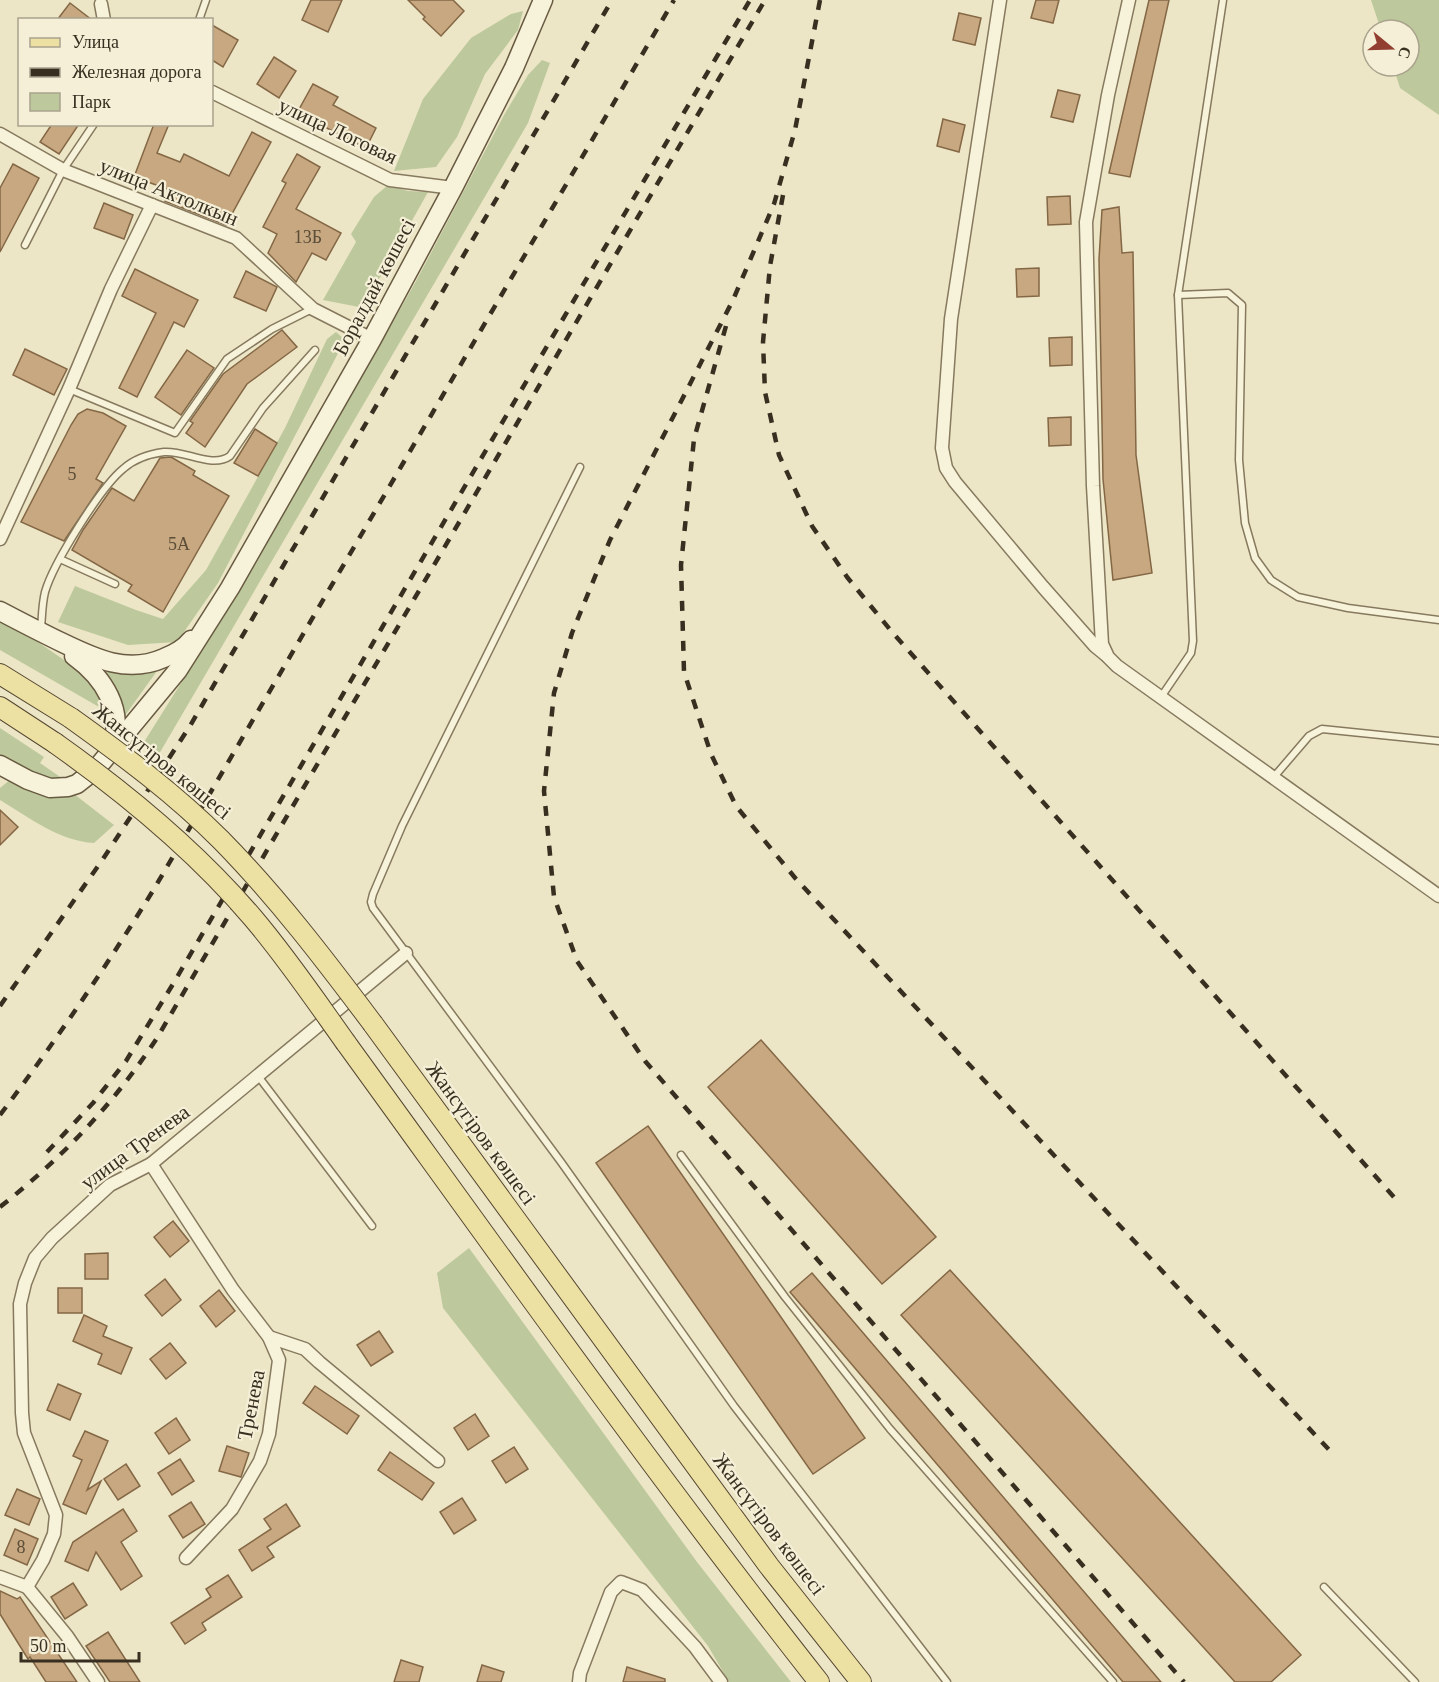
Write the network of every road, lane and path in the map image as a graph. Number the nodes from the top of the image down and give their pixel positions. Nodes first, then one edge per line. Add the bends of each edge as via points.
1 (206, 0) edge
2 (543, 0) edge
3 (1000, 0) edge
4 (1129, 0) edge
5 (1223, 0) edge
6 (101, 4) dead end
7 (104, 18) edge
8 (200, 18) edge
9 (213, 92) edge
10 (93, 126) edge
11 (0, 134) edge
12 (63, 170) junction
13 (453, 188) junction
14 (152, 205) junction
15 (25, 245) dead end
16 (1178, 295) junction
17 (313, 309) junction
18 (372, 339) junction
19 (315, 350) dead end
20 (69, 389) junction
21 (580, 467) dead end
22 (0, 539) edge
23 (60, 559) junction
24 (115, 584) dead end
25 (230, 588) junction
26 (0, 611) edge
27 (1439, 620) edge
28 (41, 632) junction
29 (1108, 657) junction
30 (0, 674) edge
31 (1161, 697) junction
32 (0, 707) edge
33 (1439, 741) edge
34 (106, 757) junction
35 (3, 771) edge
36 (1273, 779) junction
37 (1439, 896) edge
38 (406, 953) junction
39 (258, 1076) junction
40 (681, 1155) dead end
41 (151, 1164) junction
42 (372, 1226) dead end
43 (269, 1337) junction
44 (438, 1461) dead end
45 (186, 1558) dead end
46 (0, 1577) edge
47 (27, 1587) junction
48 (1324, 1587) dead end
49 (98, 1682) edge
50 (579, 1682) edge
51 (720, 1682) edge
52 (819, 1682) edge
53 (861, 1682) edge
54 (947, 1682) edge
55 (1113, 1682) edge
56 (1415, 1682) edge

1 - 8 lane
2 - 13 main road, Боралдай көшесі via 514,68
3 - 29 street via 955,286 942,448 954,482
4 - 29 street via 1086,222 1093,486 1102,644
5 - 16 lane
6 - 7 street
9 - 13 street, улица Логовая via 390,180
10 - 12 lane
11 - 12 street, улица Актолкын
12 - 14 street, улица Актолкын
12 - 15 lane
13 - 18 main road, Боралдай көшесі
14 - 17 street, улица Актолкын via 236,238
14 - 20 street
16 - 27 lane via 1228,293 1242,305 1239,460 1245,523 1255,558 1271,580 1298,597
16 - 31 lane via 1193,641 1191,653
17 - 18 street, улица Актолкын
17 - 20 lane via 272,329 227,359 175,434
18 - 25 main road, Боралдай көшесі
19 - 23 lane via 263,408 224,461 166,452 143,456 124,468 109,482
20 - 22 street
21 - 38 lane via 402,826 373,894 373,908
23 - 24 lane
23 - 28 lane via 44,595
25 - 28 main road via 186,646 145,664 131,666 97,659
25 - 34 main road via 178,670
26 - 28 main road
28 - 34 main road via 90,667 107,692 116,725
29 - 31 street
30 - 53 main road, Жансүгіров көшесі, bridge via 71,718 149,777 220,840 265,888 373,1024 762,1556
31 - 36 street
32 - 52 main road, bridge via 136,804 224,886 272,942 667,1484
33 - 36 lane via 1322,729 1309,736
34 - 35 main road via 85,779 68,788 41,785
36 - 37 street
38 - 39 street, улица Тренева
38 - 54 lane via 734,1406
39 - 41 street, улица Тренева
39 - 42 lane
40 - 55 lane via 890,1429
41 - 43 street, Тренева via 233,1290
41 - 47 street, улица Тренева via 110,1185 52,1238 35,1258 25,1283 20,1304 24,1433 56,1515 54,1534
43 - 44 street via 306,1349
43 - 45 street, Тренева via 279,1360 270,1434 260,1461 232,1509
46 - 47 street
47 - 49 street
48 - 56 lane
50 - 51 street via 611,1592 621,1582 642,1590 695,1647

